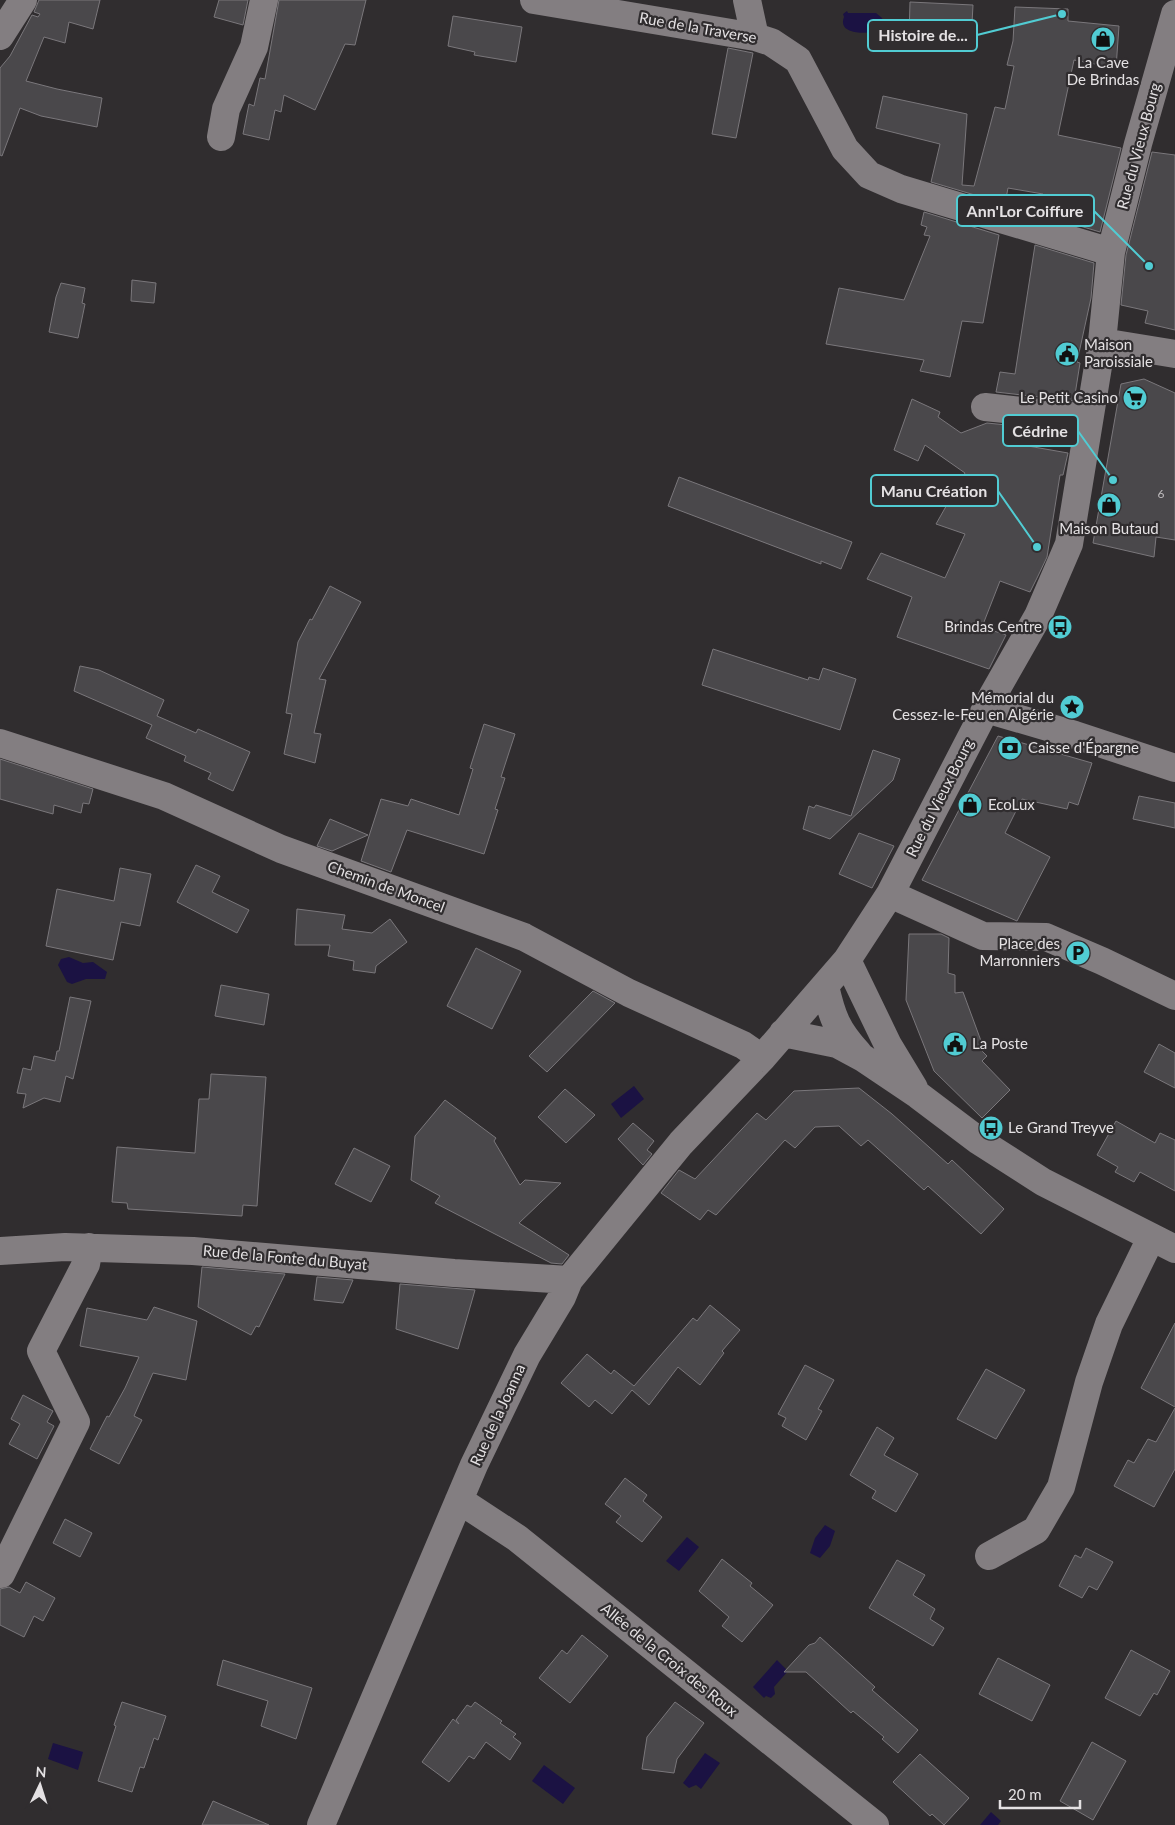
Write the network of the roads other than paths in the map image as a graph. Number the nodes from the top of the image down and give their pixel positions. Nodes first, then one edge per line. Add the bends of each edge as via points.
1 (23, 0) edge
2 (264, 0) edge
3 (534, 0) edge
4 (747, 0) edge
5 (1175, 14) edge
6 (0, 36) edge
7 (755, 37) junction
8 (1170, 46) edge
9 (221, 137) dead end
10 (1112, 252) junction
11 (1102, 342) junction
12 (1175, 354) edge
13 (985, 407) dead end
14 (1089, 418) junction
15 (986, 709) junction
16 (0, 743) edge
17 (1175, 768) edge
18 (890, 894) junction
19 (847, 960) junction
20 (825, 986) junction
21 (1175, 996) edge
22 (783, 1034) junction
23 (762, 1058) junction
24 (864, 1058) junction
25 (918, 1095) junction
26 (1151, 1238) junction
27 (89, 1247) junction
28 (1175, 1249) edge
29 (0, 1252) edge
30 (569, 1280) junction
31 (459, 1500) junction
32 (989, 1556) dead end
33 (1, 1574) edge
34 (321, 1825) edge
35 (875, 1825) edge

1 - 6 street
2 - 9 street via 254,47 226,109
3 - 7 street, Rue de la Traverse
4 - 7 street
5 - 8 street, Rue du Vieux Bourg
7 - 10 street, Rue de la Traverse via 771,42 798,60 845,149 869,175 901,189
8 - 10 street, Rue du Vieux Bourg via 1138,144
10 - 11 street, Rue du Vieux Bourg
11 - 12 street
11 - 14 street, Rue du Vieux Bourg
13 - 14 street
14 - 15 street, Rue du Vieux Bourg via 1069,544 1038,616
15 - 17 street via 1078,729
15 - 18 street, Rue du Vieux Bourg
16 - 23 street, Chemin de Moncel via 164,796 281,849 524,937 628,993 743,1045
18 - 19 street, Rue du Vieux Bourg
18 - 21 street via 983,936 1046,937
19 - 20 street, Rue du Vieux Bourg
19 - 25 street via 888,1045
20 - 22 street, Rue du Vieux Bourg
20 - 24 street via 831,1012 843,1036
22 - 23 street, Rue du Vieux Bourg
22 - 24 street via 836,1044
23 - 30 street, Rue de la Joanna via 681,1142
24 - 25 street
25 - 26 street via 979,1141 1043,1182
26 - 28 street
26 - 32 street via 1109,1324 1089,1382 1061,1487 1036,1530
27 - 29 street, Rue de la Fonte du Buyat
27 - 30 street, Rue de la Fonte du Buyat via 193,1251
27 - 33 street via 86,1264 41,1351 76,1422
30 - 31 street, Rue de la Joanna via 526,1355
31 - 34 street, Rue de la Joanna
31 - 35 street, Allée de la Croix des Roux via 518,1538

